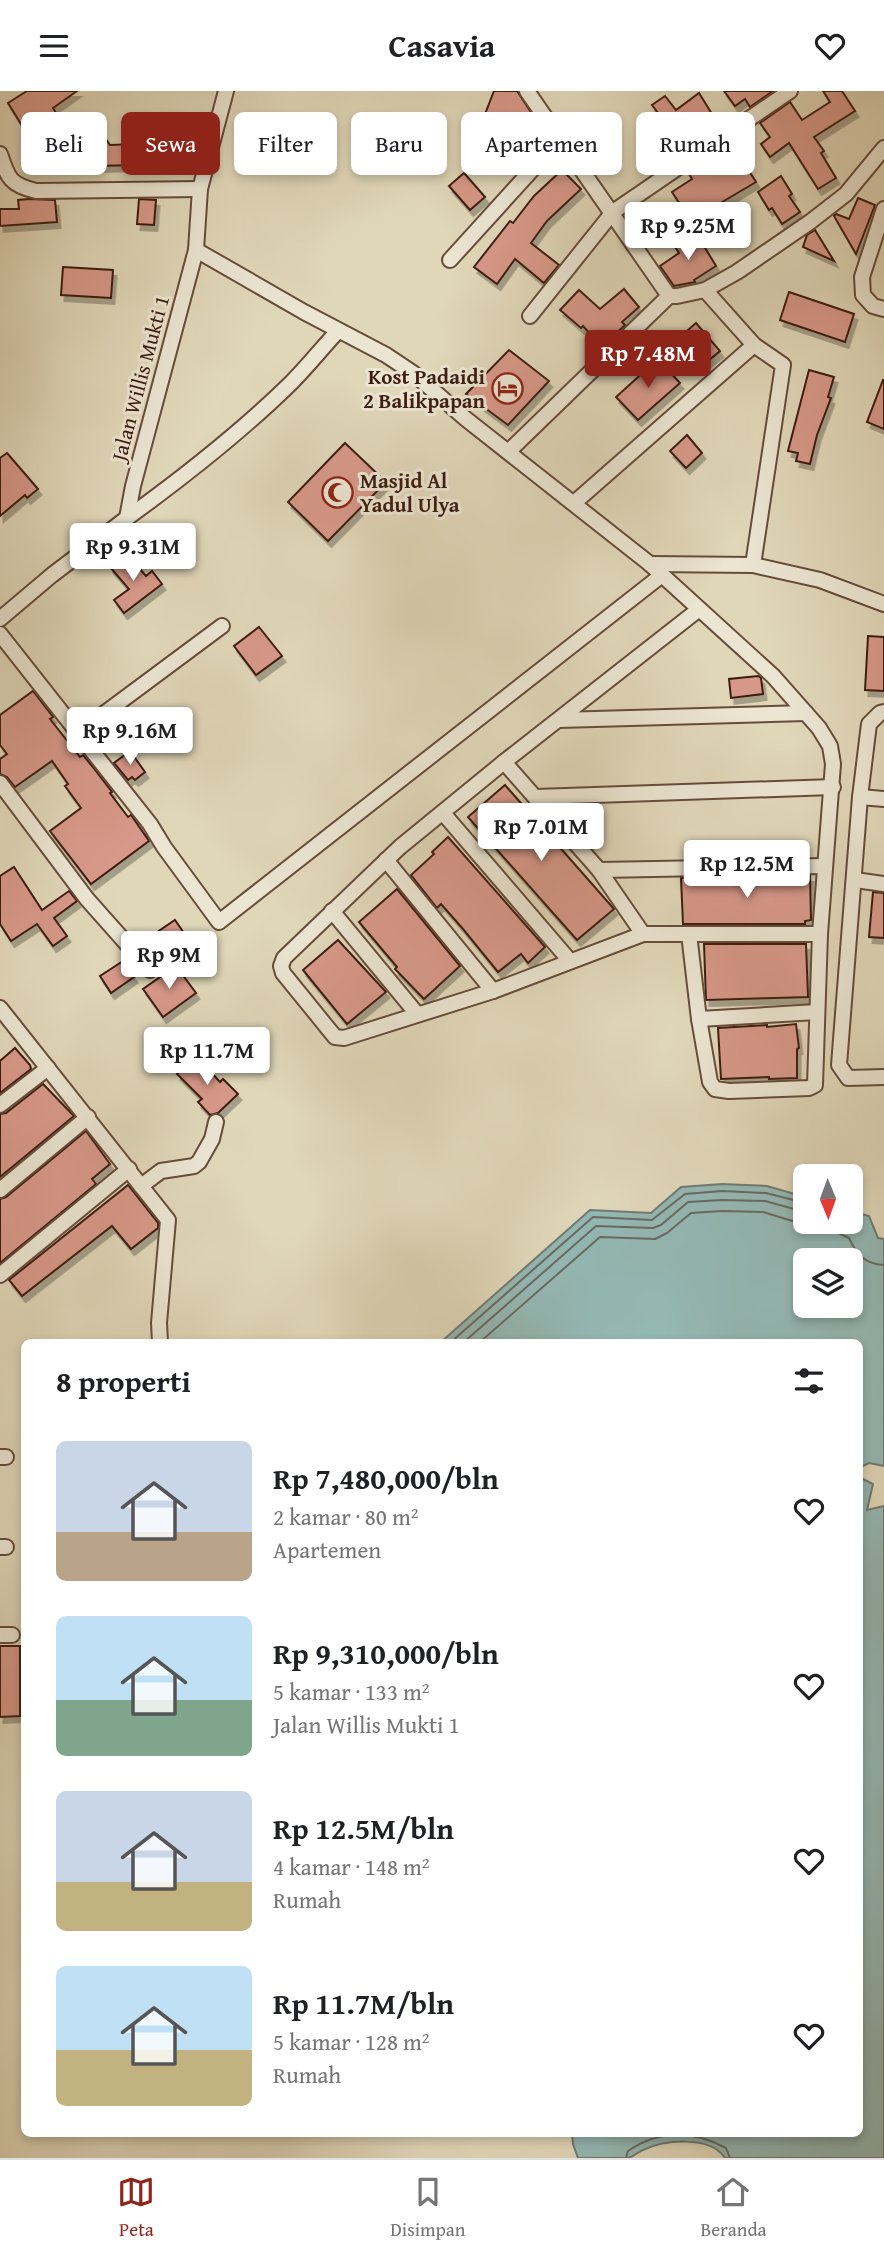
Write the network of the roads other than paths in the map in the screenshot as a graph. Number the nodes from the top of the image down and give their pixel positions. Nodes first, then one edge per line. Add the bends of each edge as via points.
1 (226, 91) edge
2 (527, 91) edge
3 (790, 91) edge
4 (541, 112) edge
5 (884, 148) edge
6 (0, 157) edge
7 (527, 175) edge
8 (586, 175) edge
9 (200, 189) junction
10 (884, 209) edge
11 (613, 212) junction
12 (196, 250) junction
13 (450, 260) dead end
14 (705, 290) junction
15 (669, 296) junction
16 (884, 309) edge
17 (530, 316) dead end
18 (338, 331) junction
19 (754, 345) junction
20 (508, 451) junction
21 (574, 503) junction
22 (127, 518) junction
23 (650, 564) junction
24 (753, 565) junction
25 (662, 575) junction
26 (884, 604) edge
27 (698, 610) junction
28 (0, 619) edge
29 (222, 626) dead end
30 (0, 634) edge
31 (884, 712) edge
32 (806, 713) junction
33 (559, 720) junction
34 (78, 733) junction
35 (504, 762) junction
36 (0, 783) edge
37 (832, 787) junction
38 (536, 797) junction
39 (860, 797) junction
40 (884, 799) edge
41 (443, 813) junction
42 (386, 860) junction
43 (825, 866) junction
44 (598, 870) junction
45 (855, 880) junction
46 (884, 884) edge
47 (332, 911) junction
48 (643, 934) junction
49 (689, 934) junction
50 (820, 934) junction
51 (570, 961) junction
52 (150, 970) dead end
53 (493, 991) junction
54 (1, 1011) edge
55 (817, 1012) junction
56 (417, 1014) junction
57 (699, 1019) junction
58 (48, 1068) junction
59 (884, 1077) edge
60 (0, 1105) edge
61 (88, 1118) junction
62 (216, 1122) dead end
63 (129, 1169) junction
64 (149, 1180) junction
65 (0, 1190) edge
66 (0, 1275) edge
67 (160, 1339) edge

1 - 9 street, Jalan Willis Mukti 1
2 - 4 street
3 - 11 street
5 - 14 street via 846,194
6 - 9 street via 9,178 19,187 36,191
7 - 13 street
8 - 11 street
9 - 12 street, Jalan Willis Mukti 1
10 - 16 street via 862,277 863,295 873,306
11 - 15 street
11 - 17 street
12 - 18 street
12 - 22 street, Jalan Willis Mukti 1
14 - 15 street
14 - 19 street
15 - 20 street
18 - 20 street via 413,373
18 - 22 street via 246,425
19 - 21 street
19 - 24 street via 783,365
20 - 21 street
21 - 23 street
22 - 28 street
23 - 24 street
23 - 25 street
24 - 26 street via 820,580
25 - 27 street
25 - 34 street via 219,922
27 - 32 street via 773,676
27 - 33 street
29 - 34 street
30 - 34 street
31 - 39 street via 869,724
32 - 33 street
32 - 37 street via 830,745
33 - 35 street
35 - 38 street
35 - 41 street
36 - 52 street via 87,898
37 - 38 street
37 - 43 street
38 - 44 street
39 - 40 street
39 - 45 street
41 - 42 street
41 - 51 street
42 - 47 street
42 - 53 street
43 - 44 street
43 - 50 street
44 - 48 street
45 - 46 street
45 - 59 street via 839,1065 848,1078
47 - 56 street
47 - 56 street via 281,966 335,1037 352,1037
48 - 49 street
48 - 51 street
49 - 50 street
49 - 57 street
50 - 55 street
51 - 53 street
53 - 56 street
54 - 58 street
55 - 57 street
55 - 57 street via 816,1078 809,1088 715,1089
58 - 60 street
58 - 61 street
61 - 63 street
61 - 65 street
62 - 64 street via 199,1163 167,1169
63 - 64 street
63 - 66 street
64 - 67 street via 167,1220

